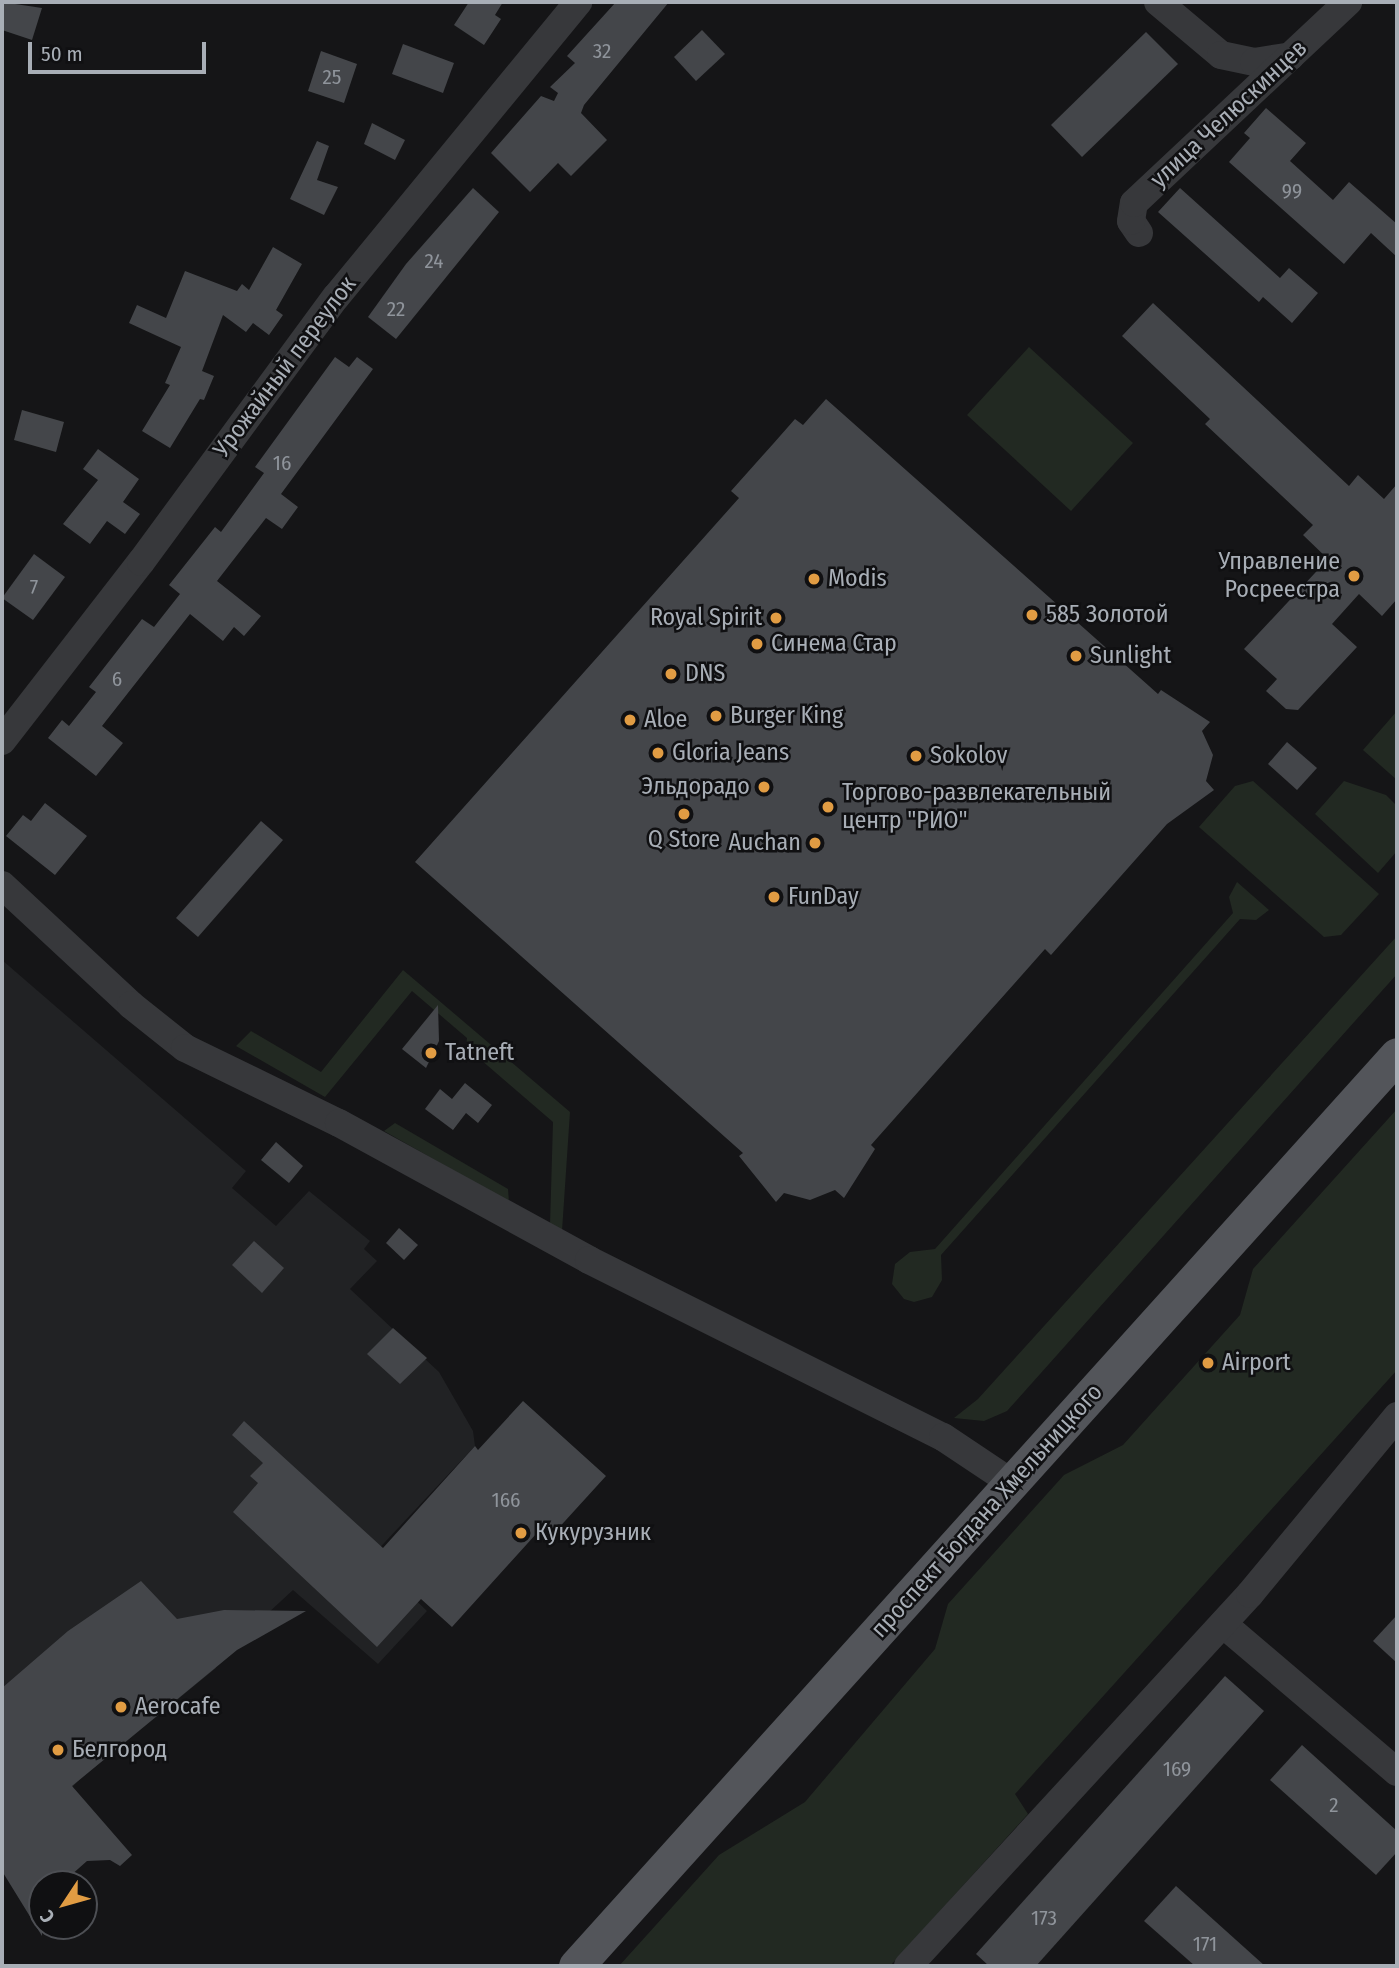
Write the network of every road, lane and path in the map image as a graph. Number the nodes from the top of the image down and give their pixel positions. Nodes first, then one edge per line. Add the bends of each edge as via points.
1 (578, 2) edge
2 (1158, 2) edge
3 (1348, 2) edge
4 (1291, 56) junction
5 (1139, 233) dead end
6 (2, 741) edge
7 (2, 886) edge
8 (1397, 1055) edge
9 (1397, 1416) edge
10 (1012, 1483) junction
11 (1223, 1624) junction
12 (1397, 1772) edge
13 (576, 1966) edge
14 (908, 1966) edge

1 - 6 street, Урожайный переулок via 335,297 141,562
2 - 4 street via 1221,55 1254,62
3 - 4 street, улица Челюскинцев
4 - 5 street, улица Челюскинцев via 1134,202 1131,221
7 - 10 street via 185,1048 339,1123 589,1260 943,1437
8 - 10 main road, проспект Богдана Хмельницкого
9 - 11 street
10 - 13 main road, проспект Богдана Хмельницкого
11 - 12 street
11 - 14 street

